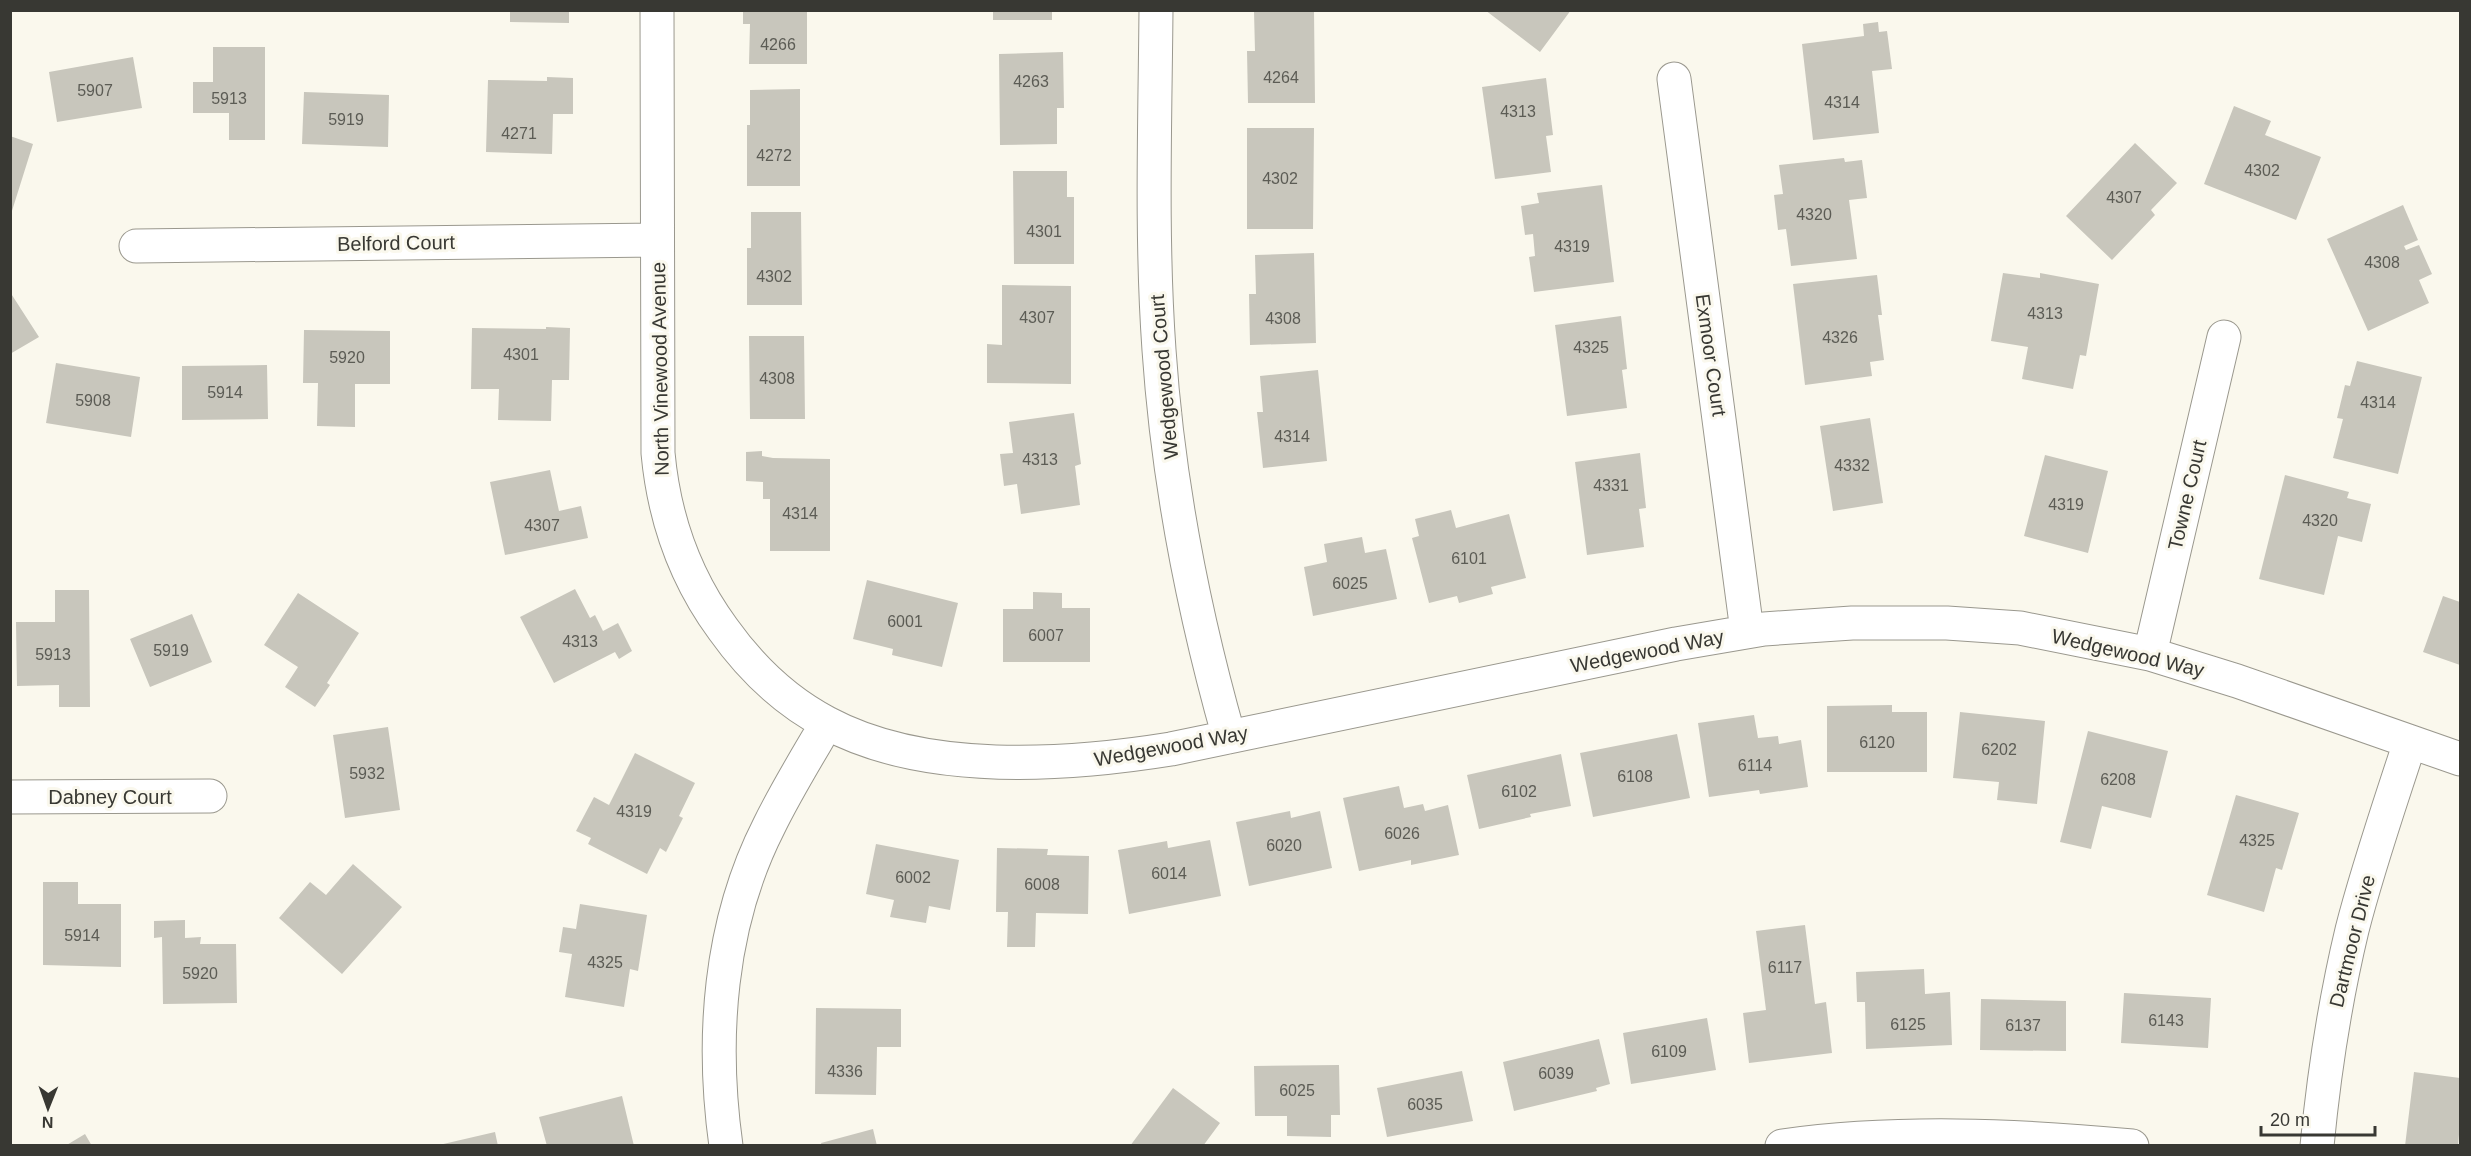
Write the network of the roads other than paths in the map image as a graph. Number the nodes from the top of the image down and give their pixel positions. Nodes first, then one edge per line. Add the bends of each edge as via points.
1 (657, 10) edge
2 (1156, 10) edge
3 (1674, 79) dead end
4 (657, 240) junction
5 (136, 246) dead end
6 (2224, 337) dead end
7 (1747, 631) junction
8 (2150, 654) junction
9 (827, 723) junction
10 (1229, 737) junction
11 (2410, 742) junction
12 (2460, 759) edge
13 (210, 796) dead end
14 (10, 797) edge
15 (726, 1146) edge
16 (1782, 1146) edge
17 (2132, 1146) edge
18 (2317, 1146) edge

1 - 4 street, North Vinewood Avenue
2 - 10 street, Wedgewood Court via 1155,227 1164,406 1187,566
3 - 7 street, Exmoor Court
4 - 5 street, Belford Court
4 - 9 street, North Vinewood Avenue via 658,453 667,513 681,556 695,588 745,660
6 - 8 street, Towne Court
7 - 8 street, Wedgewood Way via 1852,623 1947,622 2020,628
7 - 10 street, Wedgewood Way
8 - 11 street, Wedgewood Way
9 - 10 street, Wedgewood Way via 890,746 995,762 1100,760
9 - 15 street via 768,828 748,878 729,946 718,1042
11 - 12 street, Wedgewood Way
11 - 18 street, Dartmoor Drive via 2340,982 2327,1052
13 - 14 street, Dabney Court
16 - 17 street via 1918,1135 2056,1138

